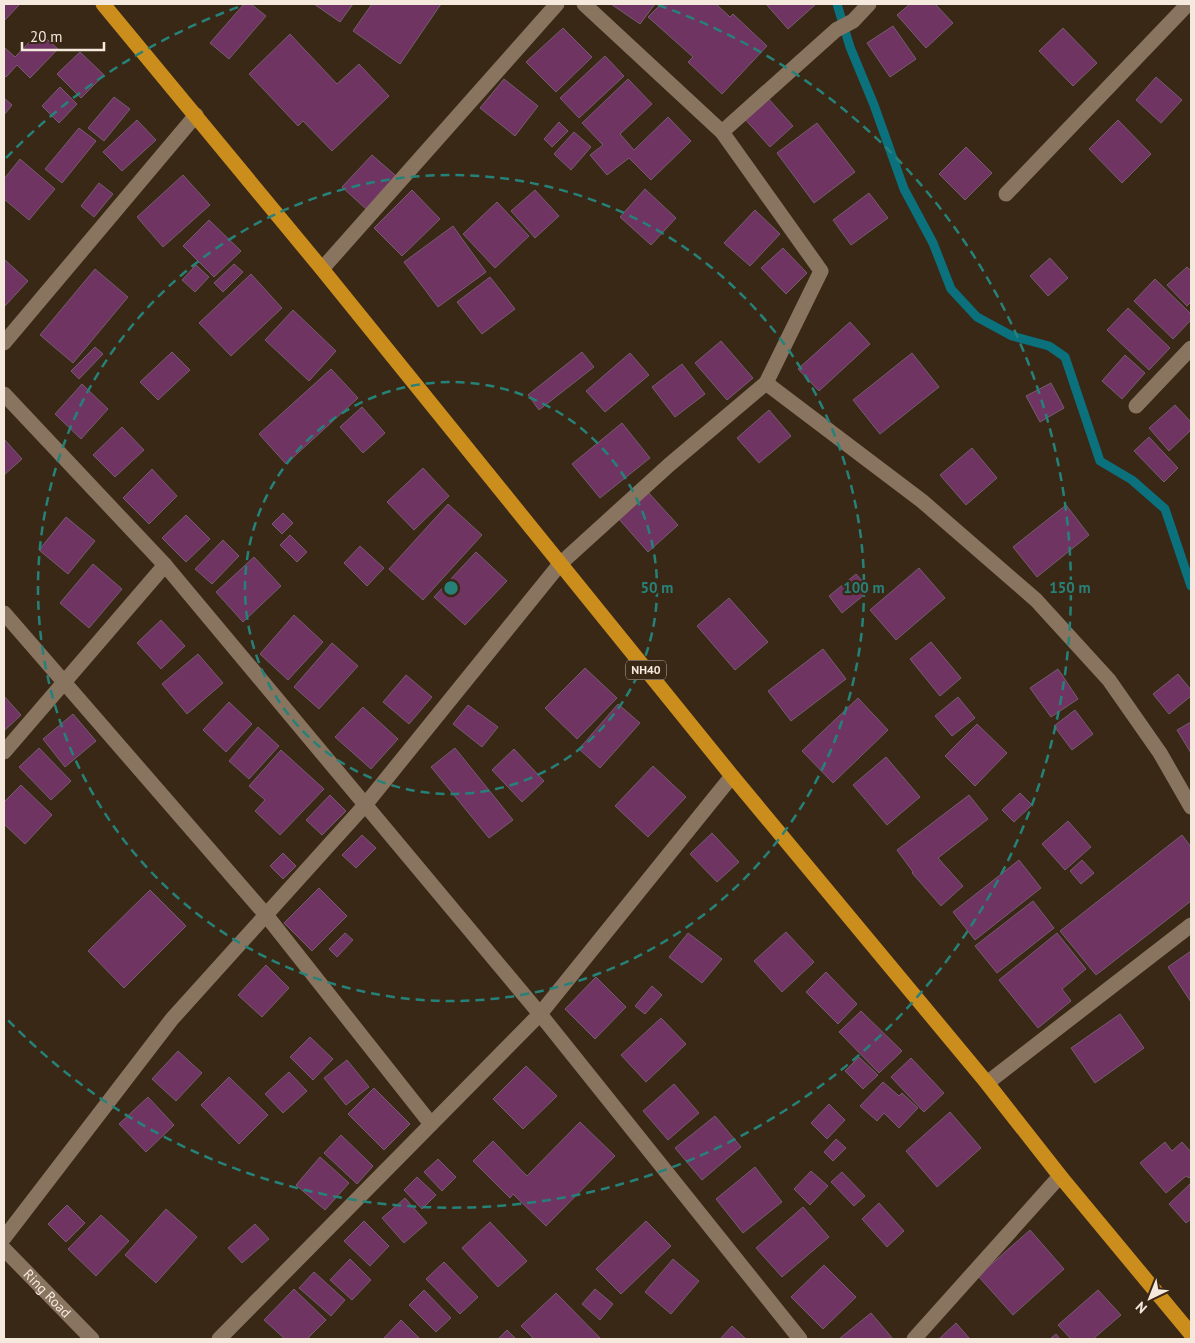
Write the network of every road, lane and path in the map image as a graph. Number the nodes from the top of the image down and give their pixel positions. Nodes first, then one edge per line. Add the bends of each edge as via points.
1 (103, 4) edge
2 (557, 4) edge
3 (584, 4) edge
4 (870, 4) edge
5 (1188, 4) edge
6 (196, 115) junction
7 (722, 132) junction
8 (1006, 194) dead end
9 (322, 269) junction
10 (4, 343) edge
11 (1191, 348) edge
12 (766, 383) junction
13 (4, 394) edge
14 (1136, 406) dead end
15 (560, 564) junction
16 (165, 565) junction
17 (4, 613) edge
18 (64, 682) junction
19 (4, 752) edge
20 (732, 776) junction
21 (365, 805) junction
22 (1191, 807) edge
23 (266, 915) junction
24 (1191, 925) edge
25 (540, 1014) junction
26 (987, 1083) junction
27 (431, 1124) junction
28 (1060, 1176) junction
29 (4, 1238) edge
30 (4, 1249) edge
31 (1191, 1334) edge
32 (92, 1339) edge
33 (219, 1339) edge
34 (800, 1339) edge
35 (914, 1339) edge

1 - 6 highway, NH40
2 - 9 street
3 - 7 street
4 - 7 street via 853,22 836,30
5 - 8 street
6 - 9 highway, NH40
6 - 10 street
7 - 12 street via 821,271
9 - 15 highway, NH40
11 - 14 street
12 - 15 street via 668,465
12 - 22 street via 922,500 1036,600 1109,680 1160,753
13 - 16 street
15 - 20 highway, NH40
15 - 21 street
16 - 18 street
16 - 21 street
17 - 18 street
18 - 19 street
18 - 23 street
20 - 25 street
20 - 26 highway, NH40
21 - 23 street
21 - 25 street
23 - 27 street
23 - 29 street via 172,1019
24 - 26 street
25 - 27 street
25 - 34 street
26 - 28 highway, NH40
27 - 33 street
28 - 31 highway, NH40
28 - 35 street
30 - 32 street, Ring Road

